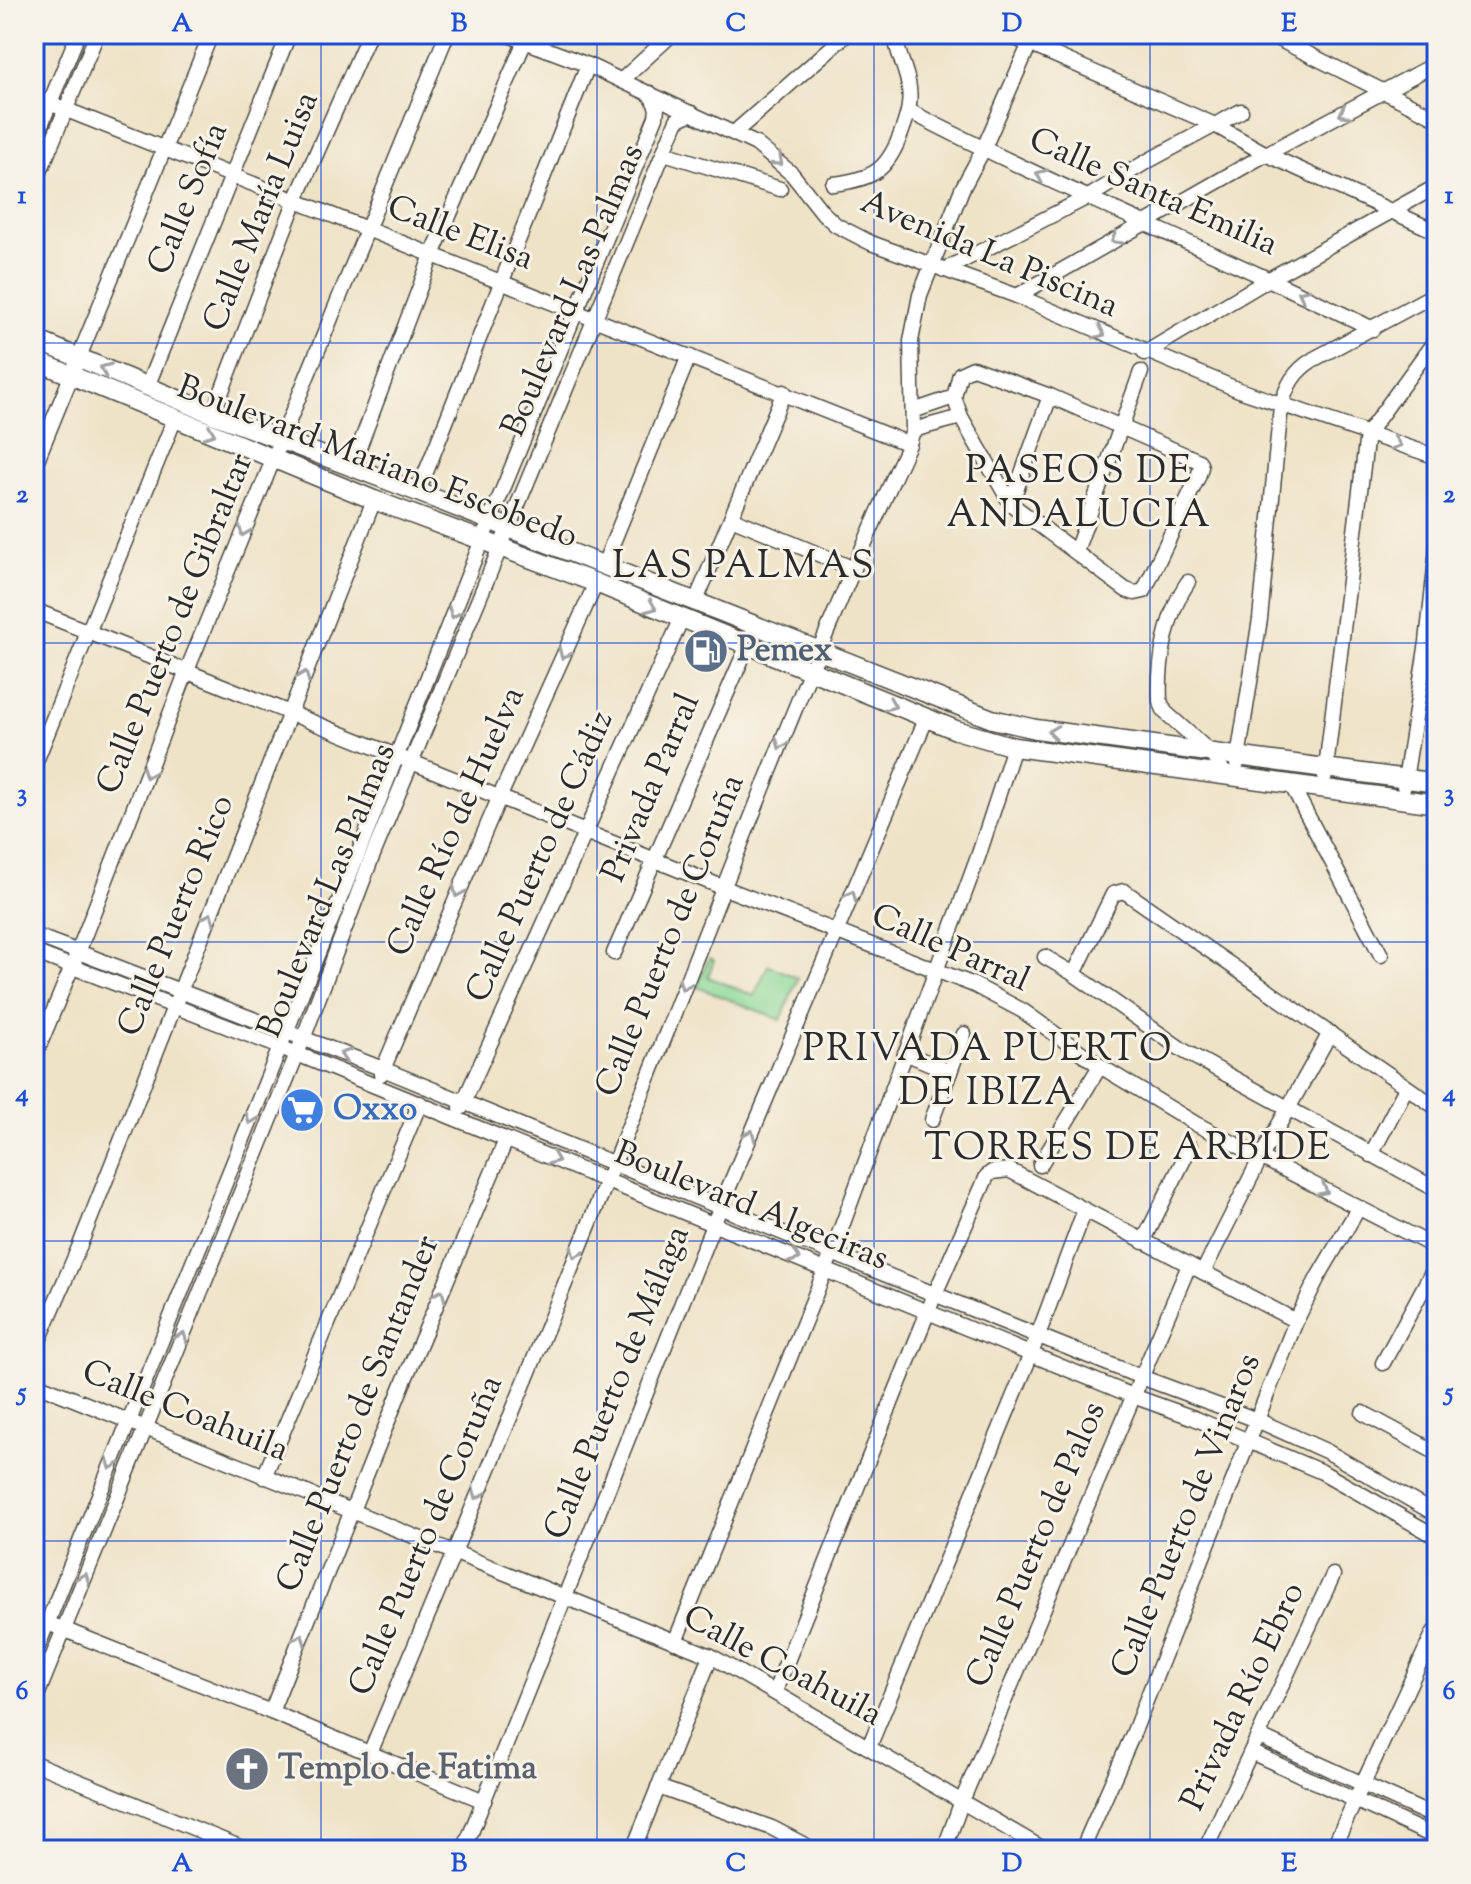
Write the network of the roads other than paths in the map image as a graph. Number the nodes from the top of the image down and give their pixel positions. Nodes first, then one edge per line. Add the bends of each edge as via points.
1 (78, 34) edge
2 (97, 34) edge
3 (211, 34) edge
4 (289, 34) edge
5 (369, 34) edge
6 (447, 34) edge
7 (506, 34) edge
8 (672, 34) edge
9 (847, 34) edge
10 (895, 34) edge
11 (1006, 34) edge
12 (1268, 34) edge
13 (1032, 40) edge
14 (525, 41) junction
15 (1437, 63) edge
16 (588, 65) junction
17 (622, 80) junction
18 (1384, 92) junction
19 (650, 93) junction
20 (34, 97) edge
21 (50, 101) junction
22 (67, 108) junction
23 (909, 111) junction
24 (1241, 111) dead end
25 (657, 112) junction
26 (692, 113) junction
27 (1437, 118) edge
28 (677, 120) junction
29 (1215, 125) junction
30 (735, 132) junction
31 (34, 142) edge
32 (163, 149) junction
33 (983, 150) junction
34 (664, 153) junction
35 (1266, 154) junction
36 (232, 174) junction
37 (833, 184) dead end
38 (34, 186) edge
39 (1437, 186) edge
40 (780, 189) dead end
41 (1090, 196) junction
42 (295, 202) junction
43 (1392, 212) junction
44 (1145, 222) junction
45 (366, 230) junction
46 (1437, 232) edge
47 (432, 255) junction
48 (937, 268) junction
49 (1271, 278) junction
50 (499, 282) junction
51 (1437, 293) edge
52 (1017, 296) junction
53 (577, 312) junction
54 (595, 319) junction
55 (1373, 329) junction
56 (1437, 338) edge
57 (34, 339) edge
58 (1145, 353) junction
59 (689, 356) junction
60 (78, 357) junction
61 (34, 360) edge
62 (1141, 372) dead end
63 (71, 376) junction
64 (147, 387) junction
65 (784, 392) junction
66 (1050, 396) junction
67 (954, 397) junction
68 (1281, 406) junction
69 (913, 411) junction
70 (213, 414) junction
71 (961, 417) junction
72 (175, 418) junction
73 (1122, 426) junction
74 (1367, 434) junction
75 (911, 437) junction
76 (281, 440) junction
77 (1437, 457) edge
78 (273, 459) junction
79 (352, 466) junction
80 (34, 467) edge
81 (418, 492) junction
82 (374, 500) junction
83 (1011, 504) junction
84 (731, 518) junction
85 (490, 521) junction
86 (509, 528) junction
87 (482, 540) junction
88 (500, 547) junction
89 (1437, 549) edge
90 (1076, 551) junction
91 (852, 568) junction
92 (599, 575) junction
93 (1188, 582) dead end
94 (695, 603) junction
95 (34, 610) edge
96 (681, 620) junction
97 (87, 631) junction
98 (747, 647) junction
99 (818, 652) junction
100 (810, 672) junction
101 (186, 673) junction
102 (289, 713) junction
103 (926, 719) junction
104 (1014, 747) junction
105 (1210, 752) junction
106 (396, 755) junction
107 (1238, 755) junction
108 (411, 762) junction
109 (34, 766) edge
110 (1326, 768) junction
111 (1231, 776) junction
112 (1405, 778) junction
113 (1437, 783) edge
114 (1291, 784) junction
115 (1324, 788) junction
116 (500, 796) junction
117 (1402, 799) junction
118 (1437, 804) edge
119 (584, 831) junction
120 (653, 859) junction
121 (722, 887) junction
122 (835, 932) junction
123 (34, 935) edge
124 (34, 952) edge
125 (78, 952) junction
126 (614, 953) dead end
127 (1381, 955) dead end
128 (1045, 957) dead end
129 (72, 967) junction
130 (934, 970) junction
131 (1074, 974) junction
132 (180, 991) junction
133 (173, 1006) junction
134 (1330, 1033) junction
135 (964, 1034) dead end
136 (283, 1040) junction
137 (300, 1046) junction
138 (905, 1053) junction
139 (34, 1058) edge
140 (1100, 1066) junction
141 (383, 1069) junction
142 (950, 1072) junction
143 (377, 1086) junction
144 (1406, 1088) junction
145 (464, 1102) junction
146 (420, 1103) junction
147 (1437, 1108) edge
148 (1287, 1110) junction
149 (456, 1119) junction
150 (932, 1120) dead end
151 (506, 1140) junction
152 (1190, 1147) dead end
153 (1371, 1155) junction
154 (1261, 1157) junction
155 (612, 1164) junction
156 (1040, 1165) dead end
157 (605, 1181) junction
158 (1437, 1190) edge
159 (720, 1207) junction
160 (1358, 1209) junction
161 (1084, 1212) junction
162 (713, 1225) junction
163 (1143, 1242) junction
164 (1437, 1248) edge
165 (832, 1253) junction
166 (1437, 1263) edge
167 (1189, 1265) junction
168 (825, 1269) junction
169 (1203, 1272) junction
170 (935, 1294) junction
171 (929, 1311) junction
172 (1296, 1321) junction
173 (1039, 1335) junction
174 (34, 1352) edge
175 (1031, 1354) junction
176 (1383, 1363) dead end
177 (1141, 1377) junction
178 (34, 1383) edge
179 (1133, 1396) junction
180 (1363, 1413) dead end
181 (1257, 1420) junction
182 (129, 1422) junction
183 (145, 1428) junction
184 (1250, 1441) junction
185 (1437, 1453) edge
186 (264, 1477) junction
187 (351, 1510) junction
188 (1437, 1515) edge
189 (1437, 1537) edge
190 (454, 1553) junction
191 (1333, 1575) dead end
192 (566, 1598) junction
193 (48, 1623) junction
194 (64, 1629) junction
195 (1434, 1632) dead end
196 (675, 1642) junction
197 (34, 1656) edge
198 (711, 1656) junction
199 (775, 1691) junction
200 (35, 1696) edge
201 (271, 1712) junction
202 (1258, 1736) junction
203 (869, 1747) junction
204 (1251, 1752) junction
205 (370, 1753) junction
206 (34, 1763) edge
207 (1363, 1784) junction
208 (658, 1787) junction
209 (1355, 1800) junction
210 (484, 1801) junction
211 (962, 1801) junction
212 (1437, 1818) edge
213 (1437, 1838) edge
214 (218, 1844) edge
215 (1208, 1844) dead end
216 (247, 1850) edge
217 (464, 1850) edge
218 (633, 1850) edge
219 (814, 1850) edge
220 (944, 1850) edge
221 (1045, 1850) edge
222 (1082, 1850) edge
223 (1332, 1850) edge

1 - 21 street
2 - 22 street
3 - 32 street
4 - 36 street, Calle Sofía
5 - 42 street, Calle María Luisa
6 - 45 street, Calle Puerto de Gibraltar
7 - 14 street, Avenida La Piscina
8 - 17 street
9 - 30 street
10 - 23 street via 908,80
11 - 13 street
12 - 18 street
13 - 29 street
13 - 33 street, Calle Puerto de Coruña
14 - 16 street, Avenida La Piscina
14 - 47 street
15 - 18 street
16 - 17 street, Avenida La Piscina
16 - 50 street
17 - 19 street, Avenida La Piscina
18 - 27 street
18 -> 35 street
19 - 25 street, Boulevard Las Palmas
19 - 26 street, Avenida La Piscina
20 - 21 street, Calle Elisa
21 - 22 street, Calle Elisa
21 - 31 street
22 - 32 street, Calle Elisa
22 - 38 street
23 - 33 street, Calle Santa Emilia
23 - 37 street via 894,153 880,170
24 - 29 street
25 - 28 street via 668,111
25 - 53 street, Boulevard Las Palmas
26 - 28 street, Boulevard Las Palmas
26 - 30 street, Avenida La Piscina
28 - 34 street, Boulevard Las Palmas
29 - 35 street
29 - 41 street
30 -> 48 street, Avenida La Piscina via 792,174 836,225
32 - 36 street, Calle Elisa
32 - 60 street
41 -> 33 street, Calle Santa Emilia
33 - 48 street, Calle Puerto de Coruña via 962,189
34 - 40 street
34 - 54 street, Boulevard Las Palmas
35 - 43 street
35 - 44 street
36 - 42 street, Calle Elisa
36 - 64 street, Calle Sofía
39 - 43 street
41 - 44 street, Calle Santa Emilia
41 - 48 street
42 - 45 street, Calle Elisa
42 - 70 street, Calle María Luisa
43 - 46 street
43 - 49 street
44 - 49 street, Calle Santa Emilia
44 -> 52 street
45 - 47 street, Calle Elisa
45 - 76 street, Calle Puerto de Gibraltar
47 - 50 street, Calle Elisa
47 - 79 street
48 - 52 street, Avenida La Piscina
48 - 69 street, Calle Puerto de Coruña via 913,327
55 -> 49 street, Calle Santa Emilia
49 - 58 street
50 - 53 street, Calle Elisa
50 - 81 street
51 - 55 street
52 -> 58 street, Avenida La Piscina
53 - 54 street, Calle Elisa
53 - 85 street, Boulevard Las Palmas
54 - 59 street, Calle Elisa
54 - 86 street, Boulevard Las Palmas
55 - 68 street via 1303,366 1291,378
56 - 74 street
57 - 60 main road, Boulevard Mariano Escobedo
58 - 68 street, Avenida La Piscina
59 - 65 street, Calle Elisa
59 - 92 street, Calle Río de Huelva
60 - 63 street
64 -> 60 main road, Boulevard Mariano Escobedo
61 - 63 main road, Boulevard Mariano Escobedo
62 - 73 street
63 - 72 main road, Boulevard Mariano Escobedo
63 - 80 street
64 - 70 main road, Boulevard Mariano Escobedo
65 - 75 street, Calle Elisa
65 - 84 street
66 - 67 street via 973,368 960,374
66 - 73 street
66 - 83 street
67 - 69 street
67 - 71 street
68 - 74 street, Avenida La Piscina
68 - 107 street via 1260,619
69 - 75 street, Calle Puerto de Coruña
70 - 76 main road, Boulevard Mariano Escobedo
71 - 75 street
71 - 83 street
72 -> 78 main road, Boulevard Mariano Escobedo
72 - 97 street
73 - 90 street
73 - 90 street via 1194,457 1200,472 1144,591 1126,590
74 -> 77 street, Avenida La Piscina
74 - 110 street
75 - 91 street, Calle Puerto de Coruña
76 - 78 street, Calle Puerto de Gibraltar
76 - 79 main road, Boulevard Mariano Escobedo
78 - 82 main road, Boulevard Mariano Escobedo
78 -> 101 street, Calle Puerto de Gibraltar
79 - 81 main road, Boulevard Mariano Escobedo
81 - 85 main road, Boulevard Mariano Escobedo
82 - 87 main road, Boulevard Mariano Escobedo
102 -> 82 street, Calle Puerto Rico
83 - 90 street
84 - 91 street
84 - 94 street
85 - 86 main road, Boulevard Mariano Escobedo
85 - 87 street, Boulevard Las Palmas
86 - 88 street, Boulevard Las Palmas
86 - 92 main road, Boulevard Mariano Escobedo
87 - 88 main road, Boulevard Mariano Escobedo
87 -> 106 street, Boulevard Las Palmas
88 - 92 main road, Boulevard Mariano Escobedo
88 - 108 street, Boulevard Las Palmas
89 - 112 street
91 - 99 street, Calle Puerto de Coruña
92 - 94 main road, Boulevard Mariano Escobedo
92 -> 96 main road, Boulevard Mariano Escobedo
92 -> 116 street, Calle Río de Huelva
93 - 105 street via 1172,606 1160,701 1165,712
94 - 99 main road, Boulevard Mariano Escobedo
95 - 97 street, Calle Parral
96 - 98 main road, Boulevard Mariano Escobedo
96 - 119 street, Calle Puerto de Cádiz
97 - 101 street, Calle Parral
97 - 109 street
98 - 100 main road, Boulevard Mariano Escobedo
98 - 120 street, Privada Parral
99 - 100 street, Calle Puerto de Coruña
105 -> 99 main road, Boulevard Mariano Escobedo via 992,719
100 -> 103 main road, Boulevard Mariano Escobedo
100 -> 121 street, Calle Puerto de Coruña
101 - 102 street, Calle Parral
101 -> 125 street, Calle Puerto de Gibraltar
102 - 106 street, Calle Parral
132 -> 102 street, Calle Puerto Rico
103 - 104 main road, Boulevard Mariano Escobedo
122 -> 103 street, Calle Puerto de Málaga
104 - 111 main road, Boulevard Mariano Escobedo
104 - 130 street
105 - 107 main road, Boulevard Mariano Escobedo
105 - 111 street
106 - 108 street, Calle Parral
106 - 136 street, Boulevard Las Palmas
107 - 110 main road, Boulevard Mariano Escobedo
107 - 111 street
108 - 116 street, Calle Parral
108 - 137 street, Boulevard Las Palmas
110 - 112 main road, Boulevard Mariano Escobedo
110 - 115 street
111 - 114 main road, Boulevard Mariano Escobedo
112 - 113 main road, Boulevard Mariano Escobedo
112 - 117 street
114 - 115 main road, Boulevard Mariano Escobedo
114 - 127 street
115 - 117 main road, Boulevard Mariano Escobedo
116 - 119 street, Calle Parral
116 -> 141 street, Calle Río de Huelva
117 - 118 main road, Boulevard Mariano Escobedo
119 - 120 street, Calle Parral
119 - 145 street, Calle Puerto de Cádiz
120 - 121 street, Calle Parral
120 - 126 street, Privada Parral
121 - 122 street, Calle Parral
121 -> 155 street, Calle Puerto de Coruña
122 - 130 street, Calle Parral
159 -> 122 street, Calle Puerto de Málaga
123 - 125 street, Boulevard Algeciras
124 - 129 street, Boulevard Algeciras
125 - 129 street, Calle Puerto de Gibraltar
125 - 132 street, Boulevard Algeciras
128 - 131 street
129 - 133 street, Boulevard Algeciras
129 - 139 street, Calle Puerto de Gibraltar
130 - 138 street
130 - 140 street, Calle Parral via 1000,997
131 - 134 street via 1113,894 1120,891
131 - 148 street via 1184,1051
132 - 133 street, Calle Puerto Rico
132 - 136 street, Boulevard Algeciras
133 - 136 street, Boulevard Algeciras
133 - 174 street, Calle Puerto Rico
134 - 144 street
134 - 148 street
135 - 142 street
136 - 137 street, Boulevard Algeciras
136 -> 182 street, Boulevard Las Palmas
141 -> 137 street, Boulevard Algeciras
137 - 143 street, Boulevard Algeciras
183 -> 137 street, Boulevard Las Palmas
138 - 142 street
138 - 165 street
140 - 154 street, Calle Parral
140 - 156 street
141 - 143 street, Calle Río de Huelva
141 - 145 street, Boulevard Algeciras
142 - 150 street
143 - 146 street, Boulevard Algeciras
144 - 147 street
144 - 153 street
145 - 149 street, Calle Puerto de Cádiz
145 - 155 street, Boulevard Algeciras
146 - 149 street, Boulevard Algeciras
146 - 186 street
148 - 153 street
148 - 154 street
149 - 151 street, Boulevard Algeciras
151 -> 157 street, Boulevard Algeciras
187 -> 151 street, Calle Puerto de Santander
152 - 163 street
153 - 158 street
154 -> 160 street, Calle Parral
154 - 169 street
155 - 157 street, Calle Puerto de Coruña
155 - 159 street, Boulevard Algeciras
157 - 162 street, Boulevard Algeciras
157 -> 190 street, Calle Puerto de Coruña
159 - 162 street, Calle Puerto de Málaga
159 - 165 street, Boulevard Algeciras
160 - 164 street, Calle Parral
160 - 172 street, Calle Puerto de Vinaros
161 - 163 street
161 - 170 street via 1009,1170 997,1169 987,1176
161 - 173 street
162 -> 168 street, Boulevard Algeciras
162 - 192 street, Calle Puerto de Málaga
163 - 167 street
165 - 168 street
165 - 170 street, Boulevard Algeciras
166 - 176 street
167 - 169 street
167 - 177 street, Calle Puerto de Palos
168 - 171 street, Boulevard Algeciras
168 - 196 street
169 - 172 street
170 - 171 street
170 - 173 street, Boulevard Algeciras
171 - 175 street, Boulevard Algeciras
171 - 199 street
172 - 181 street, Calle Puerto de Vinaros
173 - 175 street
173 - 177 street, Boulevard Algeciras
175 - 179 street, Boulevard Algeciras
175 - 203 street
177 - 179 street, Calle Puerto de Palos
177 - 181 street, Boulevard Algeciras
178 - 182 street, Calle Coahuila
179 - 184 street, Boulevard Algeciras
179 - 211 street, Calle Puerto de Palos
180 - 185 street
181 - 184 street, Calle Puerto de Vinaros
181 - 188 street, Boulevard Algeciras via 1328,1452
182 - 183 street, Calle Coahuila
182 -> 193 street, Boulevard Las Palmas
183 - 186 street, Calle Coahuila
194 -> 183 street, Boulevard Las Palmas
184 - 189 street, Boulevard Algeciras via 1322,1472
184 - 222 street, Calle Puerto de Vinaros
186 - 187 street, Calle Coahuila
187 - 190 street, Calle Coahuila
201 -> 187 street, Calle Puerto de Santander
190 - 192 street, Calle Coahuila
190 - 205 street, Calle Puerto de Coruña
191 - 202 street, Privada Río Ebro
192 - 196 street, Calle Coahuila
192 - 210 street, Calle Puerto de Málaga
193 - 194 street
193 - 197 street, Boulevard Las Palmas
194 - 200 street, Boulevard Las Palmas
194 - 201 street
195 - 207 street
196 - 198 street, Calle Coahuila
198 - 199 street, Calle Coahuila
198 - 208 street
199 - 203 street, Calle Coahuila
201 - 205 street
202 - 204 street, Privada Río Ebro
202 - 207 street
203 - 211 street, Calle Coahuila
204 - 209 street
204 - 215 street, Privada Río Ebro
205 - 210 street
206 - 214 street
207 - 209 street
207 - 212 street
208 - 218 street
208 - 219 street
209 - 213 street
209 - 223 street
210 - 217 street, Calle Puerto de Málaga
211 - 220 street, Calle Puerto de Palos
211 - 221 street, Calle Coahuila
214 - 216 street

